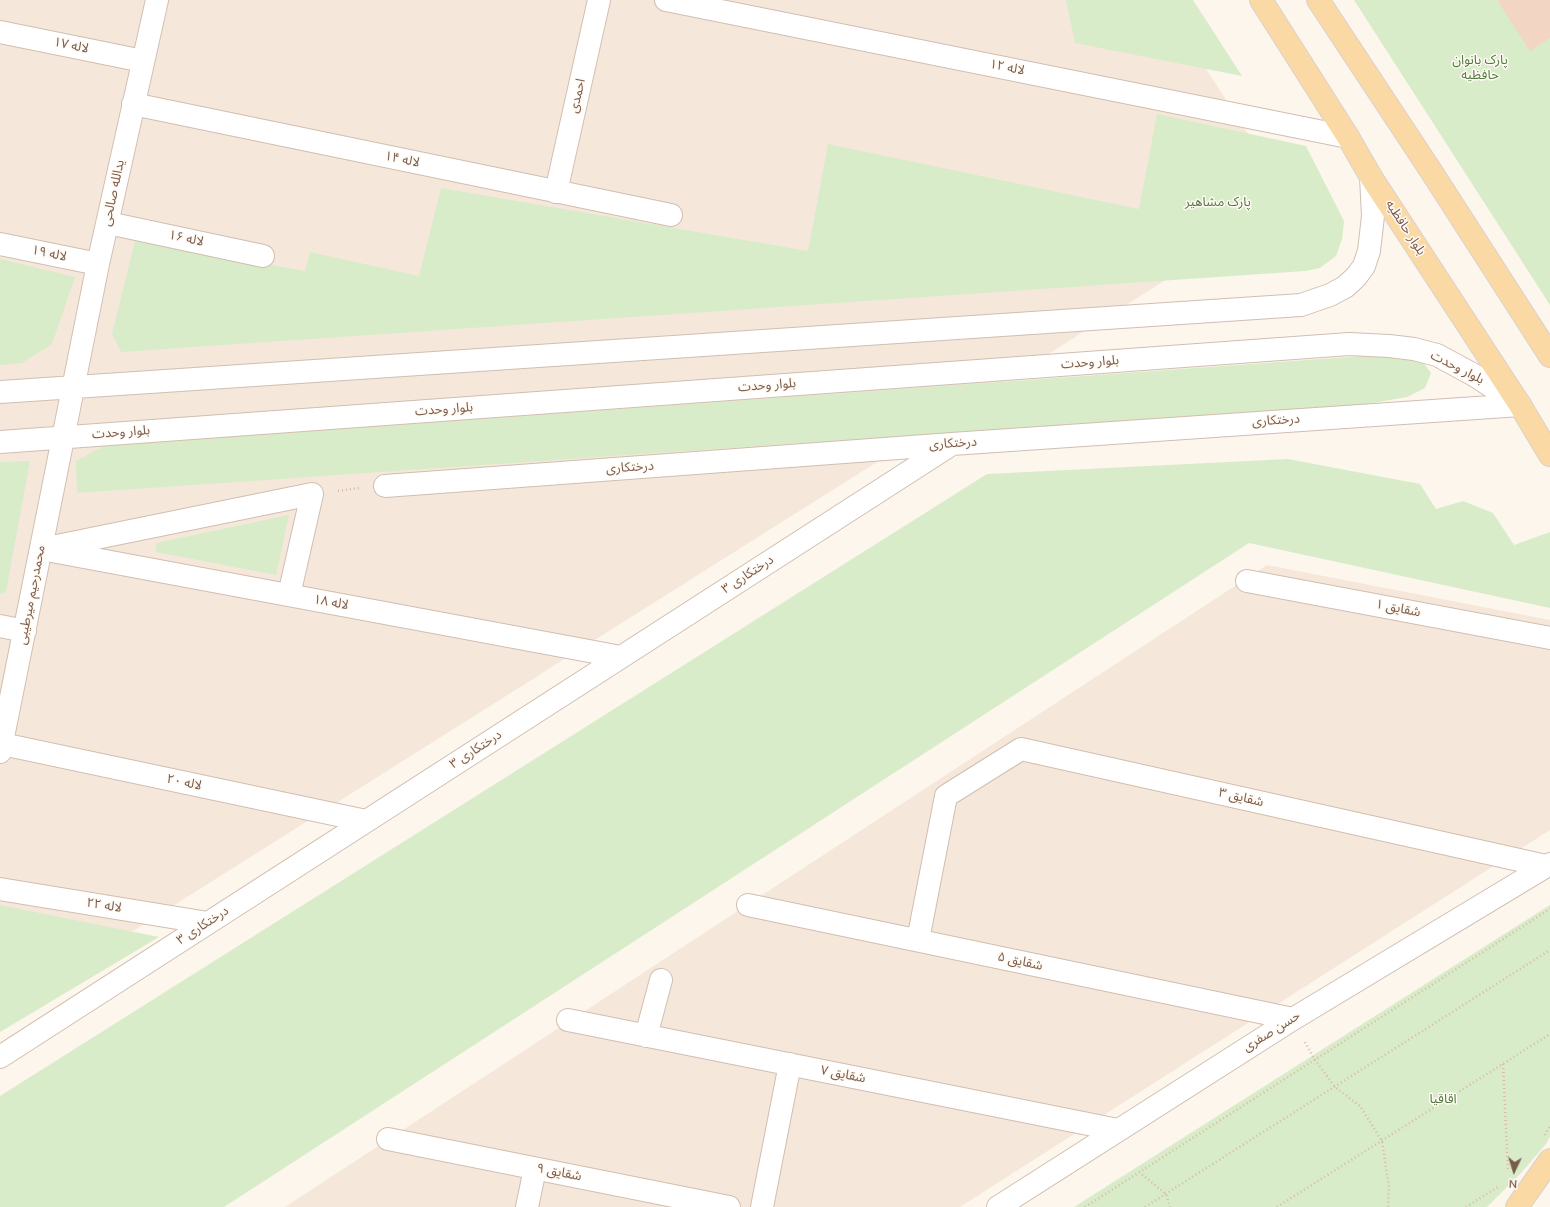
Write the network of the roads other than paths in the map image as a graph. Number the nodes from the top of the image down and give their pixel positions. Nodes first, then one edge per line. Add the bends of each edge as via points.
1 (157, 0) edge
2 (599, 0) edge
3 (666, 0) edge
4 (1261, 0) edge
5 (1318, 0) edge
6 (0, 32) edge
7 (142, 61) junction
8 (133, 104) junction
9 (1348, 136) junction
10 (1371, 177) junction
11 (556, 192) junction
12 (671, 215) dead end
13 (108, 223) junction
14 (0, 244) edge
15 (263, 256) dead end
16 (98, 264) junction
17 (1550, 356) edge
18 (74, 387) junction
19 (0, 392) edge
20 (1520, 405) junction
21 (63, 437) junction
22 (0, 442) edge
23 (952, 444) junction
24 (1550, 455) edge
25 (386, 486) road end
26 (41, 549) junction
27 (1247, 581) dead end
28 (289, 595) junction
29 (0, 626) edge
30 (25, 631) junction
31 (1550, 638) edge
32 (621, 657) junction
33 (1, 748) edge
34 (366, 821) junction
35 (1548, 865) edge
36 (0, 889) edge
37 (748, 905) dead end
38 (208, 923) junction
39 (918, 940) junction
40 (660, 980) dead end
41 (1293, 1019) junction
42 (568, 1020) dead end
43 (646, 1036) junction
44 (0, 1057) edge
45 (790, 1064) junction
46 (1118, 1130) junction
47 (388, 1139) dead end
48 (1550, 1160) edge
49 (535, 1169) junction
50 (527, 1207) edge
51 (729, 1207) edge
52 (762, 1207) edge
53 (998, 1207) edge
54 (1517, 1207) edge

1 - 7 street, یدالله صالحی
2 - 11 street, احمدی
3 - 9 street, لاله ۱۲
4 - 9 main road, بلوار حافظیه
5 - 17 main road via 1432,171
6 - 7 street, لاله ۱۷
7 - 8 street, یدالله صالحی
8 - 11 street, لاله ۱۴
8 - 13 street, یدالله صالحی
9 - 10 main road, بلوار حافظیه
10 - 18 street via 1373,216 1369,251 1364,266 1345,287 1301,305
10 - 20 main road, بلوار حافظیه
11 - 12 street, لاله ۱۴
13 - 15 street, لاله ۱۶
13 - 16 street, یدالله صالحی
14 - 16 street, لاله ۱۹
16 - 18 street, یدالله صالحی
18 - 19 street
18 - 21 street, محمدرحیم میرطیبی
20 - 21 street, بلوار وحدت via 1437,355 1414,349 1349,344
20 - 23 street, درختکاری
20 - 24 main road, بلوار حافظیه
21 - 22 street, بلوار وحدت
21 - 26 street, محمدرحیم میرطیبی
23 - 25 street, درختکاری
23 - 32 street, درختکاری ۳
26 - 28 street, لاله ۱۸
26 - 28 street via 312,494
26 - 30 street, محمدرحیم میرطیبی
27 - 31 street, شقایق ۱
28 - 32 street, لاله ۱۸
29 - 30 street
30 - 33 street, محمدرحیم میرطیبی
32 - 34 street, درختکاری ۳
33 - 34 street, لاله ۲۰
34 - 38 street, درختکاری ۳
35 - 39 street, شقایق ۳ via 1021,749 946,796
35 - 41 street, حسن صفری
36 - 38 street, لاله ۲۲
37 - 39 street, شقایق ۵
38 - 44 street, درختکاری ۳
39 - 41 street, شقایق ۵
40 - 43 street
41 - 46 street, حسن صفری
42 - 43 street, شقایق ۷
43 - 45 street, شقایق ۷
45 - 46 street, شقایق ۷
45 - 52 street
46 - 53 street, حسن صفری
47 - 49 street, شقایق ۹
48 - 54 main road
49 - 50 street
49 - 51 street, شقایق ۹

